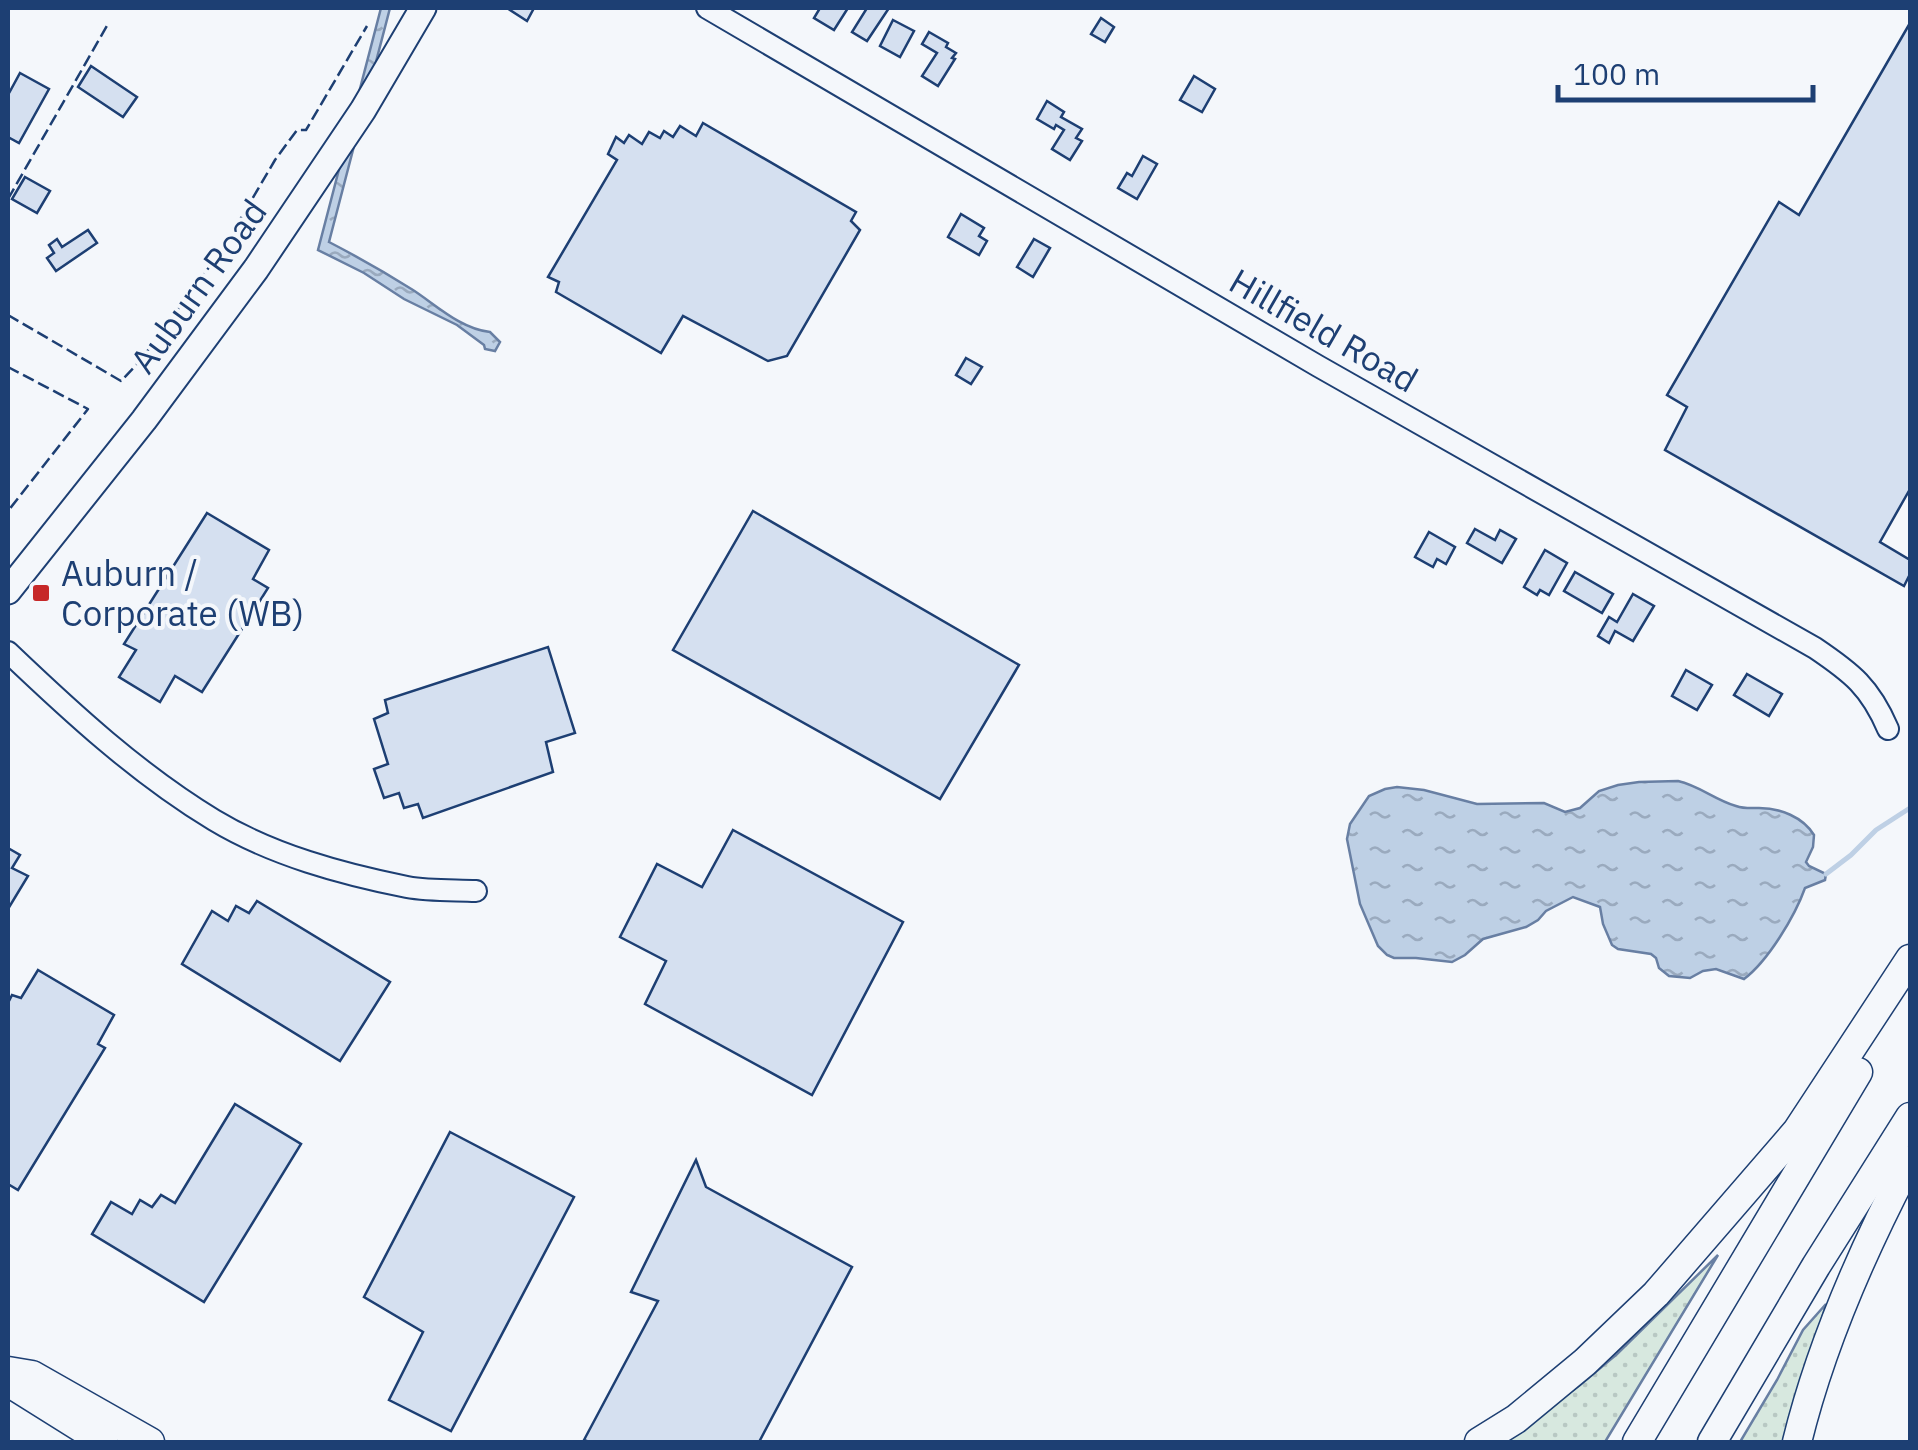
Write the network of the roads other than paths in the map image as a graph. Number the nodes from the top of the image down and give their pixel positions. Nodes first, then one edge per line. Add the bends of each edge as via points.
1 (423, 8) edge
2 (707, 8) edge
3 (8, 592) edge
4 (8, 652) edge
5 (1888, 728) dead end
6 (476, 890) dead end
7 (1910, 959) edge
8 (1910, 985) edge
9 (1910, 1117) edge
10 (1910, 1160) edge
11 (8, 1371) edge
12 (8, 1382) edge
13 (104, 1442) edge
14 (150, 1442) edge
15 (1480, 1442) edge
16 (1637, 1442) edge
17 (1712, 1442) edge
18 (1797, 1442) edge

1 - 3 main road, Auburn Road via 256,269
2 - 5 street, Hillfield Road via 1815,648 1857,679
4 - 6 street via 126,758 215,820 312,863 411,888
7 - 15 highway via 1797,1131 1656,1294 1585,1362
8 - 16 highway
9 - 17 highway
10 - 18 highway via 1834,1322
11 - 14 highway via 32,1375
12 - 13 highway

